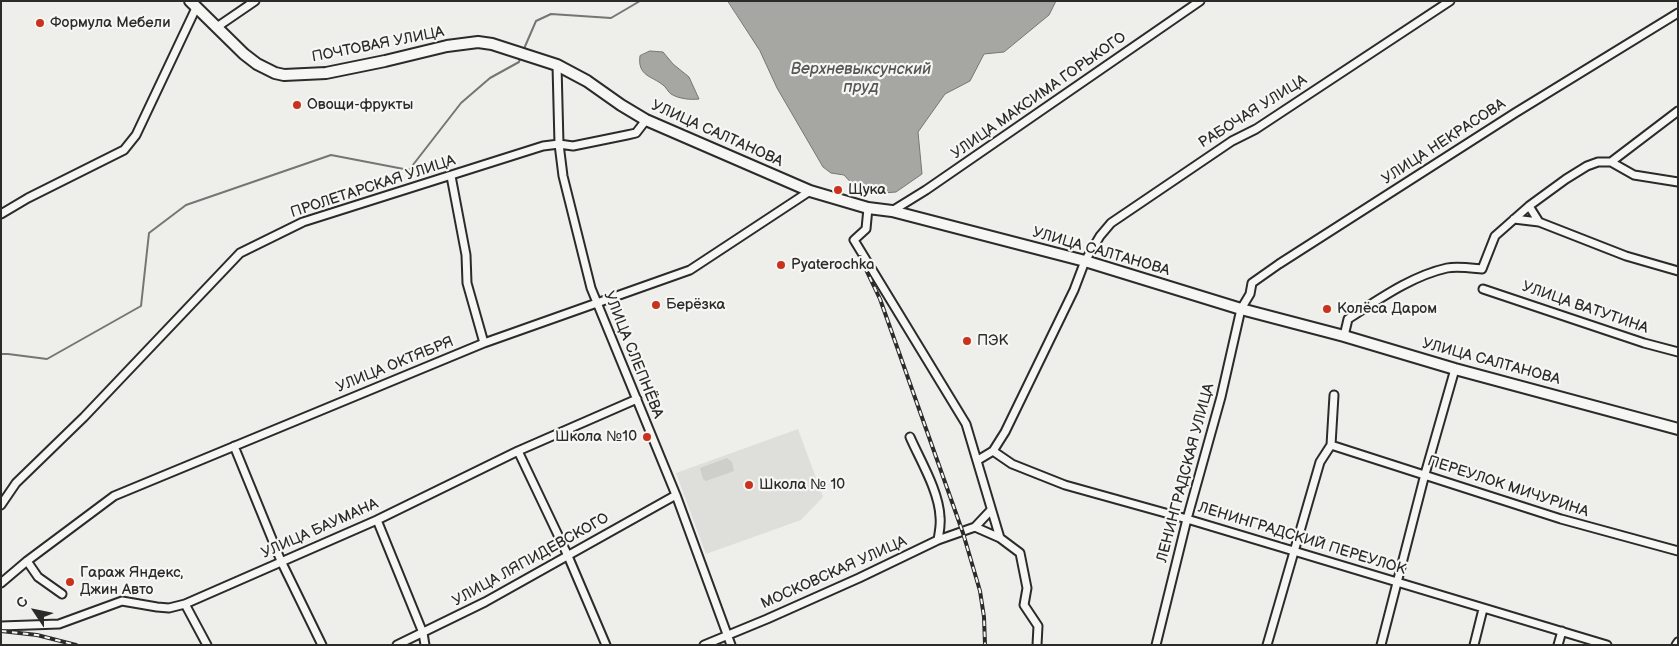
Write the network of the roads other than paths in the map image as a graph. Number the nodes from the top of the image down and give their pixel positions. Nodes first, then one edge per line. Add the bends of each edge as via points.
1 (255, 1) edge
2 (1200, 1) edge
3 (1450, 1) edge
4 (193, 5) edge
5 (1678, 13) edge
6 (216, 27) junction
7 (536, 58) joint
8 (557, 65) junction
9 (1678, 111) edge
10 (646, 120) junction
11 (559, 144) junction
12 (1611, 162) junction
13 (451, 176) junction
14 (1678, 182) edge
15 (810, 191) junction
16 (1529, 206) junction
17 (868, 208) junction
18 (892, 212) junction
19 (1, 214) edge
20 (1514, 219) junction
21 (1539, 222) junction
22 (1085, 261) junction
23 (1678, 271) edge
24 (1484, 289) dead end
25 (596, 302) junction
26 (1241, 309) junction
27 (1344, 336) junction
28 (484, 343) junction
29 (1678, 352) edge
30 (1455, 368) junction
31 (1334, 394) dead end
32 (637, 399) junction
33 (1678, 429) edge
34 (910, 437) dead end
35 (1331, 445) junction
36 (234, 446) junction
37 (518, 451) junction
38 (993, 451) junction
39 (978, 460) junction
40 (1425, 474) junction
41 (676, 495) junction
42 (1, 505) edge
43 (990, 510) junction
44 (1187, 519) junction
45 (377, 520) junction
46 (975, 527) junction
47 (1000, 538) junction
48 (938, 540) junction
49 (1294, 551) junction
50 (1678, 552) edge
51 (568, 556) junction
52 (27, 561) junction
53 (281, 562) junction
54 (1397, 582) junction
55 (1, 583) edge
56 (62, 594) dead end
57 (185, 604) junction
58 (1483, 609) junction
59 (1, 626) edge
60 (1562, 631) junction
61 (423, 633) junction
62 (727, 634) junction
63 (207, 645) edge
64 (322, 645) edge
65 (397, 645) edge
66 (425, 645) edge
67 (606, 645) edge
68 (704, 645) edge
69 (731, 645) edge
70 (1037, 645) edge
71 (1156, 645) edge
72 (1267, 645) edge
73 (1381, 645) edge
74 (1474, 645) edge
75 (1558, 645) edge
76 (1607, 645) edge

1 - 6 street
2 - 18 street, УЛИЦА МАКСИМА ГОРЬКОГО
3 - 22 street, РАБОЧАЯ УЛИЦА via 1111,223
4 - 6 main road, ПОЧТОВАЯ УЛИЦА
4 - 19 street via 131,144
5 - 26 street, УЛИЦА НЕКРАСОВА via 1279,264 1252,283
6 - 7 main road, ПОЧТОВАЯ УЛИЦА via 256,64 284,75 326,73 478,42
7 - 8 main road, УЛИЦА САЛТАНОВА
8 - 10 main road, УЛИЦА САЛТАНОВА via 588,81
8 - 11 street, УЛИЦА СЛЕПНЁВА
9 - 12 street
10 - 11 street, ПРОЛЕТАРСКАЯ УЛИЦА via 636,132 627,135 573,146
10 - 15 main road, УЛИЦА САЛТАНОВА
11 - 13 street, ПРОЛЕТАРСКАЯ УЛИЦА via 525,151
11 - 25 street, УЛИЦА СЛЕПНЁВА via 570,211
12 - 14 street via 1634,175
12 - 16 street via 1587,166
13 - 28 street via 466,255 467,283
13 - 42 street, ПРОЛЕТАРСКАЯ УЛИЦА via 303,222 240,253 84,417 16,483
15 - 17 main road, УЛИЦА САЛТАНОВА
15 - 25 street, УЛИЦА ОКТЯБРЯ via 690,270
16 - 20 street
16 - 21 street
17 - 18 main road, УЛИЦА САЛТАНОВА
17 - 39 street via 866,229 854,240 966,424
18 - 22 main road, УЛИЦА САЛТАНОВА
20 - 21 street
20 - 27 street via 1495,236 1482,269 1449,267 1424,276 1348,319
21 - 23 street via 1626,256
22 - 26 main road, УЛИЦА САЛТАНОВА
22 - 38 street, РАБОЧАЯ УЛИЦА via 1074,290
24 - 29 street, УЛИЦА ВАТУТИНА
25 - 28 street, УЛИЦА ОКТЯБРЯ
25 - 32 street, УЛИЦА СЛЕПНЁВА
26 - 27 main road, УЛИЦА САЛТАНОВА
26 - 44 street, ЛЕНИНГРАДСКАЯ УЛИЦА via 1221,397
27 - 30 main road, УЛИЦА САЛТАНОВА
28 - 36 street, УЛИЦА ОКТЯБРЯ
30 - 33 main road, УЛИЦА САЛТАНОВА
30 - 40 street
31 - 35 street
32 - 37 street, УЛИЦА БАУМАНА
32 - 41 street, УЛИЦА СЛЕПНЁВА
34 - 48 street via 935,493 940,518
35 - 40 street, ПЕРЕУЛОК МИЧУРИНА
35 - 49 street via 1320,462
36 - 52 street, УЛИЦА ОКТЯБРЯ via 114,496
36 - 53 street
37 - 45 street, УЛИЦА БАУМАНА
37 - 51 street
38 - 39 street
38 - 44 street, ЛЕНИНГРАДСКИЙ ПЕРЕУЛОК via 1012,464 1065,485
39 - 43 street
40 - 50 street, ПЕРЕУЛОК МИЧУРИНА via 1561,519
40 - 54 street
41 - 51 street, УЛИЦА ЛЯПИДЕВСКОГО
41 - 62 street, УЛИЦА СЛЕПНЁВА
43 - 46 street
43 - 47 street
44 - 49 street, ЛЕНИНГРАДСКИЙ ПЕРЕУЛОК
44 - 71 street, ЛЕНИНГРАДСКАЯ УЛИЦА
45 - 53 street, УЛИЦА БАУМАНА
45 - 61 street
46 - 47 street
46 - 48 street, МОСКОВСКАЯ УЛИЦА
47 - 70 street via 1020,553 1027,588 1024,605 1038,626
48 - 62 street, МОСКОВСКАЯ УЛИЦА via 767,619
49 - 54 street, ЛЕНИНГРАДСКИЙ ПЕРЕУЛОК
49 - 72 street
51 - 61 street, УЛИЦА ЛЯПИДЕВСКОГО
51 - 67 street
52 - 55 street, УЛИЦА ОКТЯБРЯ
52 - 56 street via 38,577
53 - 57 street, УЛИЦА БАУМАНА
53 - 64 street
54 - 58 street, ЛЕНИНГРАДСКИЙ ПЕРЕУЛОК
54 - 73 street
57 - 59 street, УЛИЦА БАУМАНА via 169,608 122,601 59,624
57 - 63 street
58 - 60 street, ЛЕНИНГРАДСКИЙ ПЕРЕУЛОК
58 - 74 street
60 - 75 street
60 - 76 street, ЛЕНИНГРАДСКИЙ ПЕРЕУЛОК
61 - 65 street, УЛИЦА ЛЯПИДЕВСКОГО
61 - 66 street
62 - 68 street, МОСКОВСКАЯ УЛИЦА
62 - 69 street, УЛИЦА СЛЕПНЁВА

